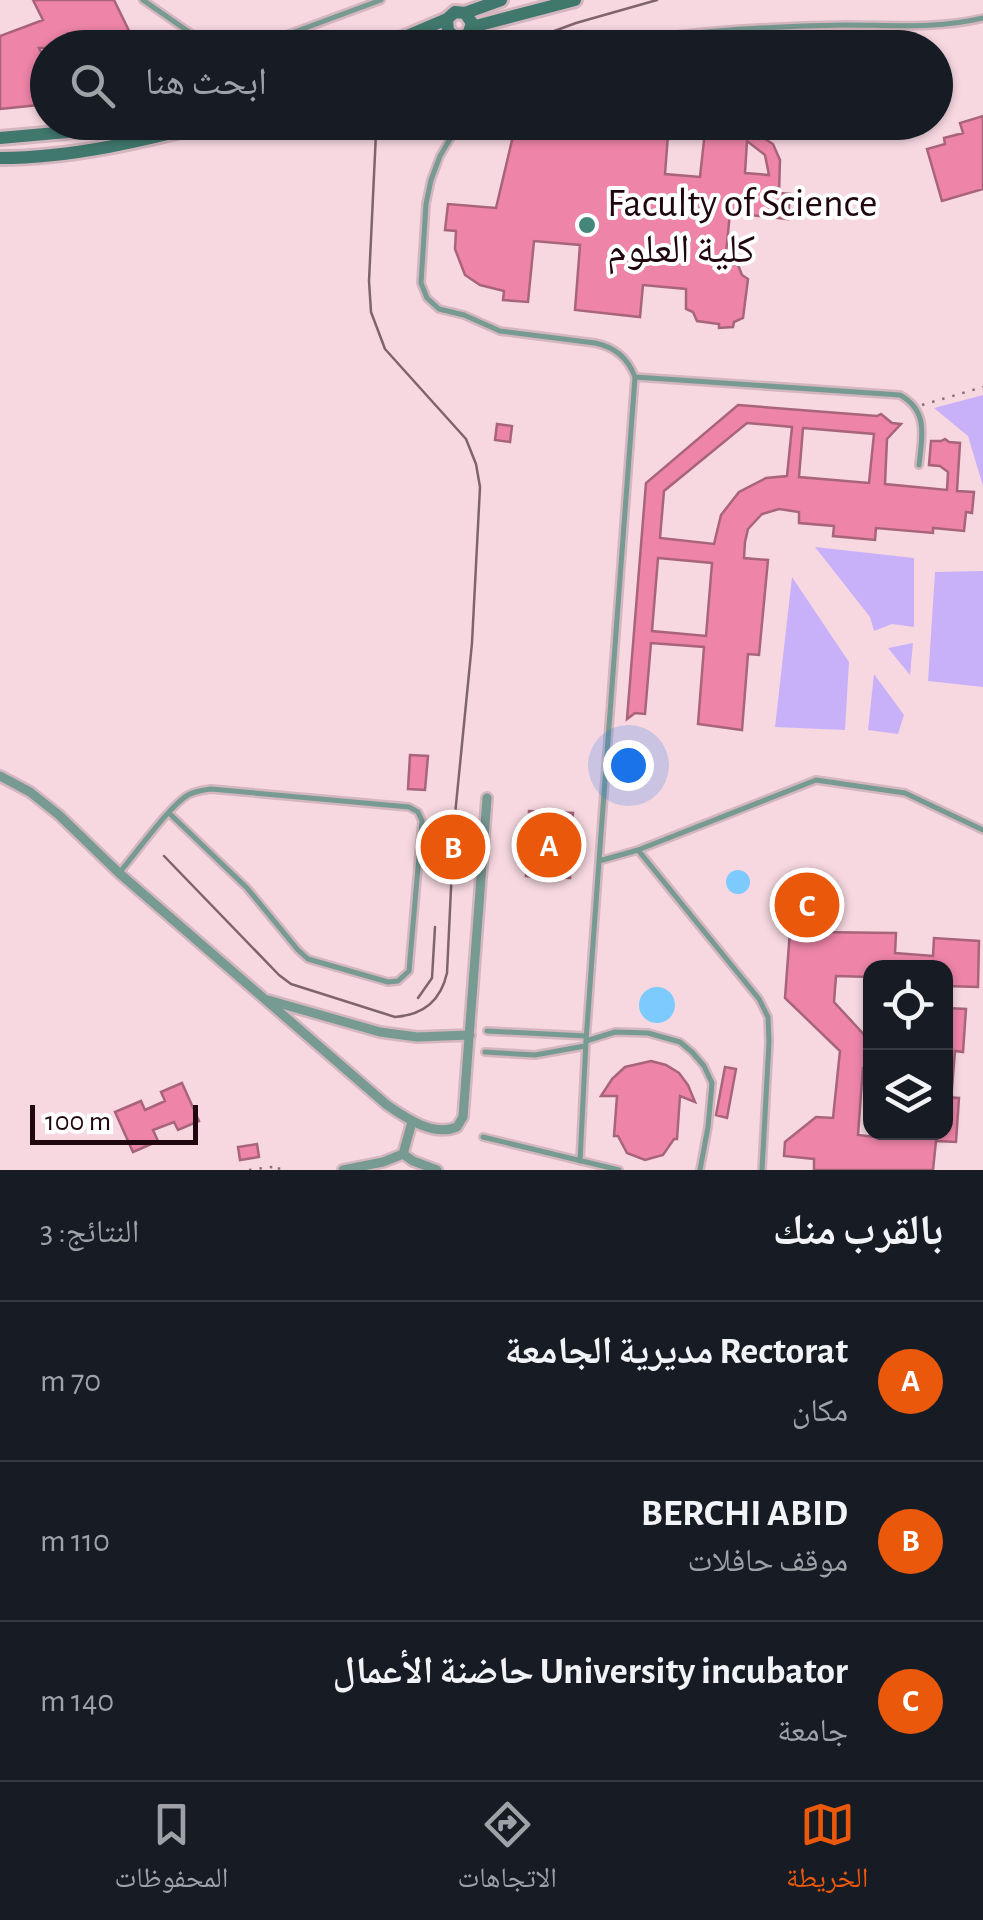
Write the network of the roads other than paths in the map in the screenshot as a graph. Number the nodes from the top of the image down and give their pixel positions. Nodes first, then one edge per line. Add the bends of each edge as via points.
1 (143, 0) edge
2 (381, 0) edge
3 (501, 0) edge
4 (575, 0) edge
5 (465, 13) junction
6 (983, 18) edge
7 (448, 19) junction
8 (472, 27) junction
9 (186, 30) edge
10 (301, 30) edge
11 (422, 30) edge
12 (448, 30) edge
13 (469, 30) edge
14 (719, 30) edge
15 (30, 135) edge
16 (0, 138) edge
17 (144, 140) edge
18 (449, 140) edge
19 (0, 158) edge
20 (634, 377) junction
21 (919, 465) dead end
22 (0, 776) edge
23 (487, 798) dead end
24 (169, 813) junction
25 (983, 830) edge
26 (638, 850) junction
27 (600, 861) junction
28 (119, 873) junction
29 (261, 997) junction
30 (487, 1032) dead end
31 (470, 1034) junction
32 (585, 1041) junction
33 (484, 1052) dead end
34 (412, 1122) junction
35 (484, 1137) dead end
36 (403, 1154) junction
37 (580, 1161) junction
38 (343, 1170) edge
39 (436, 1170) edge
40 (619, 1170) edge
41 (700, 1170) edge
42 (762, 1170) edge

1 - 9 lane
2 - 10 lane
3 - 5 main road
4 - 8 main road
5 - 7 main road
5 - 8 main road
6 - 14 lane
7 - 11 main road
7 - 12 main road
8 - 13 main road
15 - 16 main road
17 - 19 main road
18 - 20 lane via 426,204 421,283 427,298 500,331 610,348
20 - 21 lane via 900,395 922,422
20 - 27 lane
22 - 28 street via 59,814
23 - 31 street
24 - 24 lane via 186,796 211,790 414,809 422,821 409,971 388,982 308,958
24 - 28 lane
25 - 26 lane via 905,793 816,780
26 - 27 lane
26 - 42 lane via 768,1017
27 - 32 lane
28 - 29 street
29 - 31 street via 380,1032
29 - 34 street
30 - 32 lane
31 - 34 street via 461,1123 444,1131
32 - 33 lane via 535,1055
32 - 37 lane
32 - 41 lane via 616,1032 648,1033 692,1052 712,1083
34 - 36 street
35 - 37 lane
36 - 38 street
36 - 39 street
37 - 40 lane

